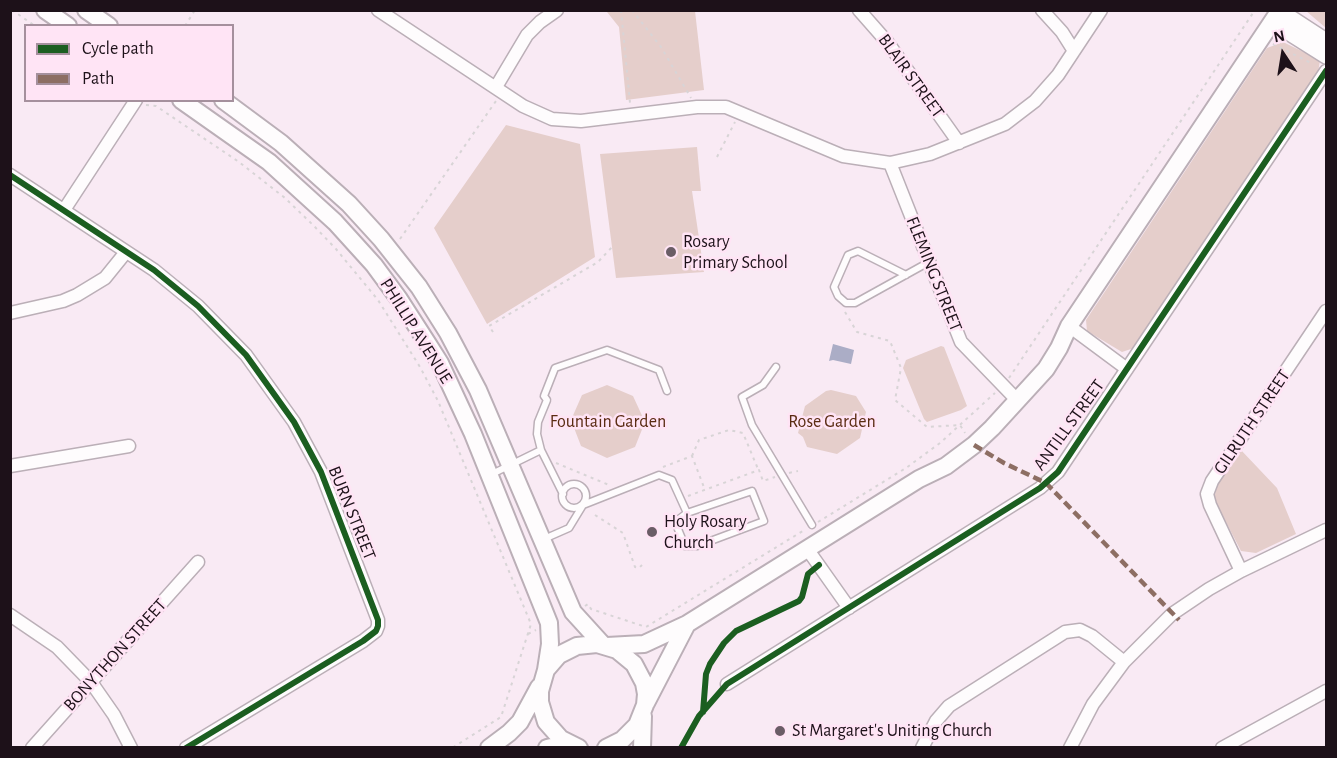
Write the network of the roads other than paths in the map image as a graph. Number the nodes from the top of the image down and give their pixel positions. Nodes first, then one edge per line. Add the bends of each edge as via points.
1 (45, 10) edge
2 (86, 10) edge
3 (378, 10) edge
4 (557, 10) edge
5 (860, 10) edge
6 (1042, 10) edge
7 (1101, 10) edge
8 (1278, 15) edge
9 (65, 24) edge
10 (106, 24) edge
11 (1326, 41) edge
12 (1074, 51) junction
13 (1326, 56) edge
14 (1326, 71) edge
15 (497, 92) junction
16 (135, 102) edge
17 (184, 102) edge
18 (226, 102) edge
19 (959, 143) junction
20 (890, 163) junction
21 (10, 175) edge
22 (64, 210) junction
23 (126, 252) junction
24 (929, 262) junction
25 (906, 275) junction
26 (419, 287) junction
27 (399, 299) junction
28 (1326, 311) edge
29 (10, 313) edge
30 (1069, 326) junction
31 (777, 367) dead end
32 (1126, 369) junction
33 (667, 391) dead end
34 (1010, 394) junction
35 (129, 446) dead end
36 (541, 450) junction
37 (10, 466) edge
38 (510, 466) junction
39 (489, 476) junction
40 (919, 479) junction
41 (563, 494) junction
42 (583, 505) junction
43 (687, 513) junction
44 (812, 525) road end
45 (1326, 530) edge
46 (541, 540) junction
47 (808, 550) junction
48 (198, 562) dead end
49 (1241, 571) junction
50 (849, 608) junction
51 (10, 615) edge
52 (687, 624) junction
53 (605, 645) junction
54 (1124, 662) junction
55 (545, 674) junction
56 (91, 682) junction
57 (727, 684) dead end
58 (1326, 691) edge
59 (644, 708) junction
60 (573, 745) edge
61 (32, 747) edge
62 (131, 747) edge
63 (186, 747) edge
64 (489, 747) edge
65 (547, 747) edge
66 (606, 747) edge
67 (642, 747) edge
68 (922, 747) edge
69 (1071, 747) edge
70 (1222, 747) edge

1 - 9 main road
2 - 10 main road
3 - 15 street
4 - 15 street via 527,35
5 - 19 street, BLAIR STREET
6 - 12 street
7 - 12 street
8 - 11 street
8 - 13 street
8 - 30 main road
12 - 19 street via 1035,101 1005,124
14 - 32 street, ANTILL STREET
15 - 20 street via 552,119 581,121 713,106 732,109 843,156
16 - 22 street
17 - 27 main road, PHILLIP AVENUE via 303,191 374,265
18 - 26 main road, PHILLIP AVENUE via 281,143 349,204
19 - 20 street
20 - 24 street, FLEMING STREET
21 - 22 street, BURN STREET
22 - 23 street, BURN STREET
23 - 29 street via 105,278 77,295
23 - 63 street, BURN STREET via 181,290 215,321 246,355 288,413 321,472 378,620 376,631 363,640
24 - 25 lane
24 - 34 street, FLEMING STREET via 961,342
25 - 25 lane via 855,303 846,303 834,287 848,255 858,251
26 - 27 lane
26 - 38 main road, PHILLIP AVENUE via 467,368
27 - 39 main road, PHILLIP AVENUE via 440,363
28 - 49 street, GILRUTH STREET via 1207,494
30 - 32 street, ANTILL STREET
30 - 34 main road via 1050,362
31 - 44 lane via 763,385 742,397 752,425
32 - 50 street, ANTILL STREET via 1058,472 1046,483
33 - 36 lane via 659,370 607,350 555,368 538,422
34 - 40 main road via 964,431
34 - 40 main road via 974,445 946,466
35 - 37 street
36 - 38 lane
36 - 41 lane
38 - 39 lane
38 - 46 main road, PHILLIP AVENUE
39 - 55 main road, PHILLIP AVENUE via 549,623
40 - 47 main road
41 - 42 lane via 569,507
41 - 42 lane via 570,485 581,486 586,496
42 - 43 lane via 659,475 672,480
42 - 46 lane via 569,528
43 - 43 lane via 675,522 685,546 697,546 764,522 752,491
45 - 49 street
46 - 53 main road, PHILLIP AVENUE via 573,612
47 - 50 street
47 - 52 main road
48 - 56 street, BONYTHON STREET
49 - 54 street via 1172,614
50 - 57 street, ANTILL STREET
51 - 56 street via 57,647
52 - 53 main road via 644,644
52 - 59 main road
53 - 55 main road via 587,644 568,650 559,655
53 - 59 main road, PHILLIP AVENUE via 634,664 644,683
54 - 68 street via 1092,636 1080,630 1065,632 949,706
54 - 69 street via 1093,704
55 - 60 main road, PHILLIP AVENUE via 540,691 542,712 552,731
55 - 64 main road via 520,722
56 - 61 street, BONYTHON STREET
56 - 62 street
58 - 70 street
59 - 66 main road via 631,733
59 - 67 main road
60 - 65 main road

